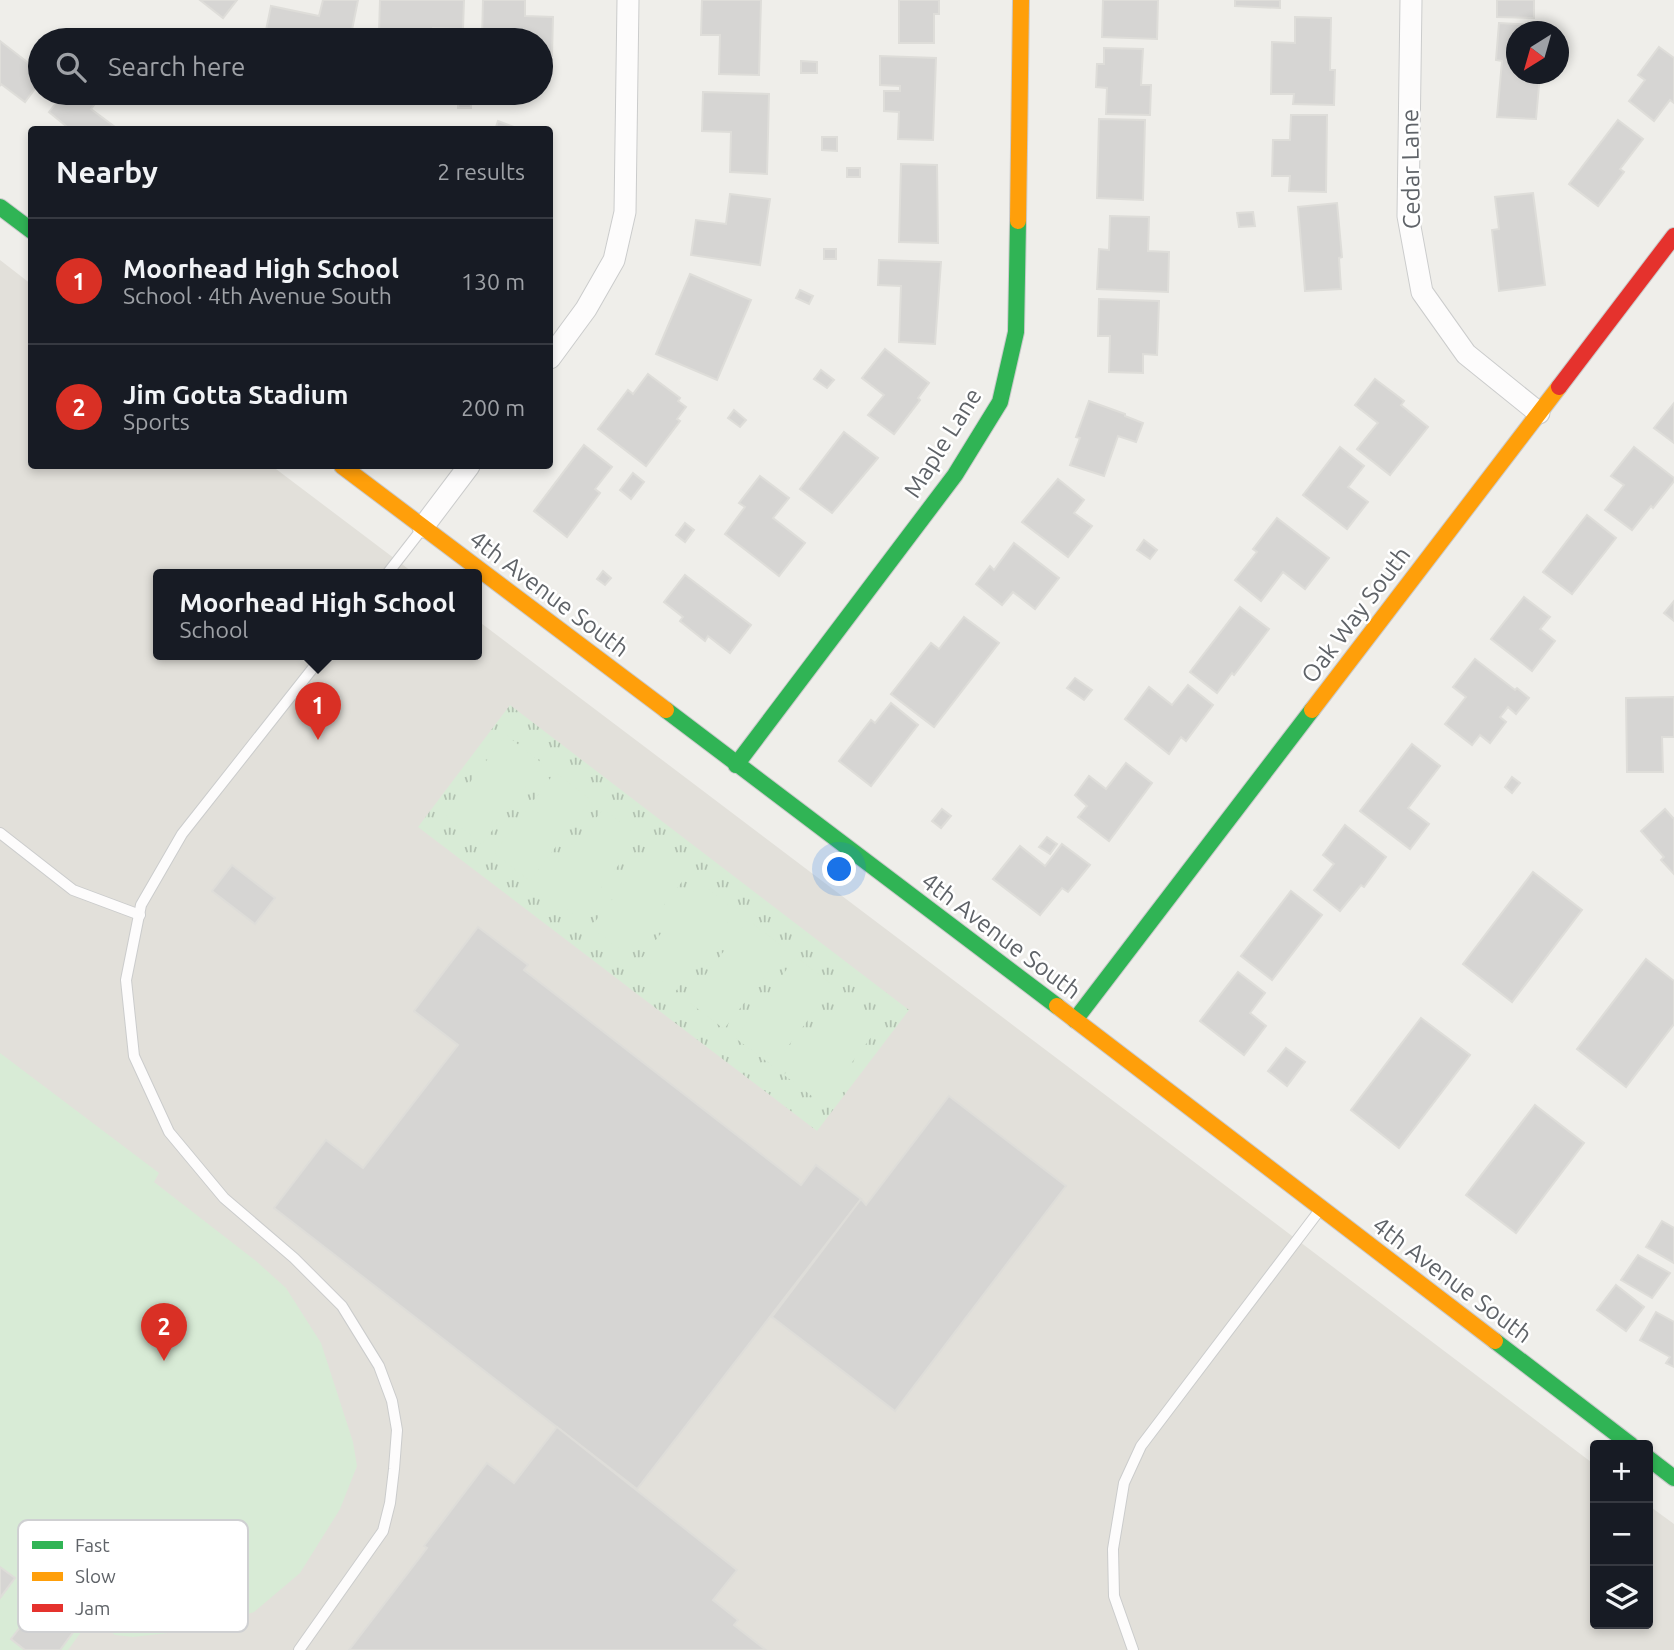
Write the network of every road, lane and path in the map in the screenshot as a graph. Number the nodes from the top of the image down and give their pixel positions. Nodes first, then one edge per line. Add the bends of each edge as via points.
1 (628, 0) edge
2 (1021, 0) edge
3 (1411, 0) edge
4 (0, 207) edge
5 (28, 228) edge
6 (1674, 236) edge
7 (553, 354) edge
8 (1539, 413) junction
9 (346, 469) edge
10 (468, 469) edge
11 (423, 527) junction
12 (391, 569) edge
13 (478, 569) edge
14 (482, 572) edge
15 (319, 660) edge
16 (736, 765) junction
17 (0, 833) edge
18 (140, 915) junction
19 (1075, 1020) junction
20 (1321, 1209) junction
21 (1624, 1440) edge
22 (1653, 1462) edge
23 (1674, 1478) edge
24 (299, 1650) edge
25 (1133, 1650) edge

1 - 7 street via 625,212 614,260
2 - 16 street, Maple Lane via 1016,332 1000,402 955,475
3 - 8 street, Cedar Lane via 1408,216 1422,292 1466,355
4 - 5 street
6 - 8 street, Oak Way South
8 - 19 street, Oak Way South
9 - 11 street, 4th Avenue South
10 - 11 street
11 - 12 lane
11 - 13 street, 4th Avenue South
14 - 16 street, 4th Avenue South
15 - 18 lane via 182,834 141,905
16 - 19 street, 4th Avenue South
17 - 18 lane via 73,890
18 - 24 lane via 126,980 134,1056 169,1132 224,1198 342,1306 379,1366 392,1401 397,1430 383,1531
19 - 20 street, 4th Avenue South
20 - 21 street, 4th Avenue South
20 - 25 lane via 1141,1446 1124,1483 1113,1549 1114,1596
22 - 23 street

